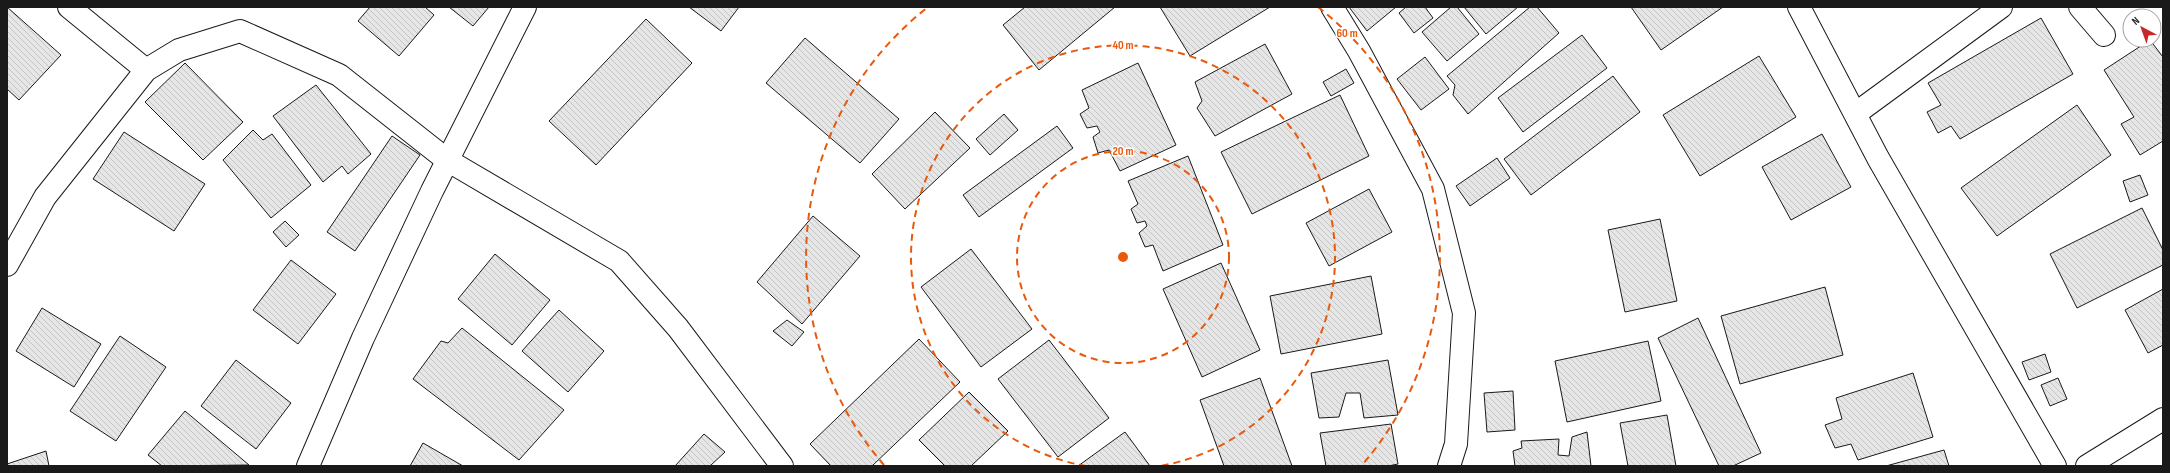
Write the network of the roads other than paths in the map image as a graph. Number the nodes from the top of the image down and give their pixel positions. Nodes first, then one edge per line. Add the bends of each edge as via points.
1 (69, 7) edge
2 (525, 7) edge
3 (1332, 7) edge
4 (1799, 7) edge
5 (2001, 7) edge
6 (2080, 7) edge
7 (2104, 35) dead end
8 (146, 70) junction
9 (1855, 114) junction
10 (447, 160) junction
11 (8, 262) edge
12 (2163, 420) edge
13 (308, 466) edge
14 (782, 466) edge
15 (1449, 466) edge
16 (2055, 466) edge
17 (2087, 466) edge

1 - 8 street
2 - 10 street
3 - 15 street via 1359,51 1433,190 1464,313 1456,444
4 - 9 street
5 - 9 street
6 - 7 street
8 - 10 street via 179,50 240,31 339,75
8 - 11 street via 46,197
9 - 16 street
10 - 13 street via 363,338
10 - 14 street via 619,260 678,328
12 - 17 street

